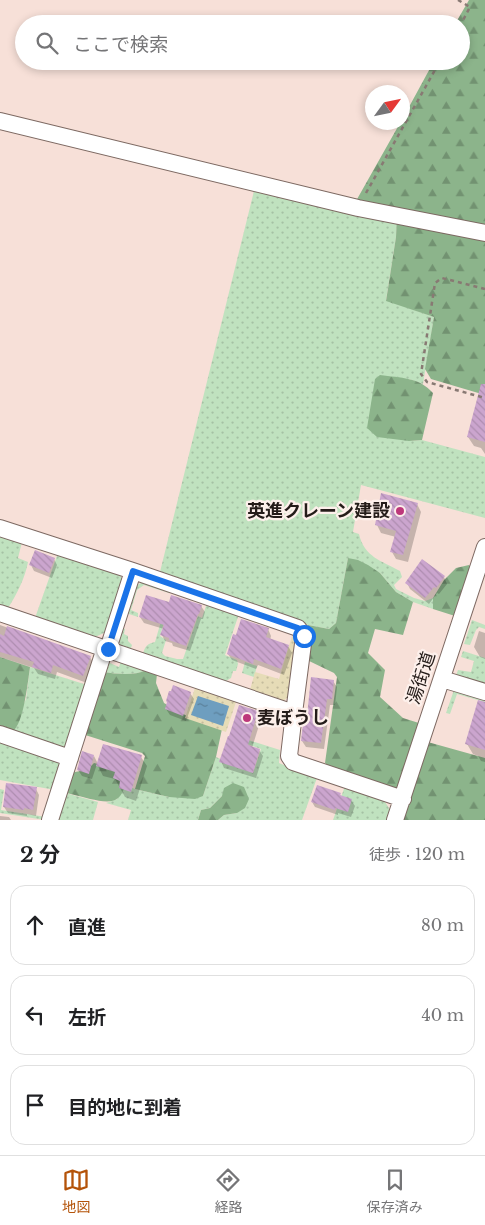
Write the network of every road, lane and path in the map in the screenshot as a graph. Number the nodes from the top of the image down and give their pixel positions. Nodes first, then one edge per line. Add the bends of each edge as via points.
1 (458, 0) edge
2 (466, 15) edge
3 (435, 70) edge
4 (0, 121) edge
5 (358, 208) junction
6 (485, 233) edge
7 (485, 289) edge
8 (485, 398) edge
9 (0, 528) edge
10 (485, 548) edge
11 (133, 571) junction
12 (0, 613) edge
13 (106, 648) junction
14 (442, 679) junction
15 (485, 692) edge
16 (294, 713) junction
17 (0, 734) edge
18 (70, 758) junction
19 (403, 799) junction
20 (50, 820) edge
21 (395, 820) edge

1 - 2 path via 470,7
3 - 5 path
4 - 5 street
5 - 6 street
7 - 8 path via 442,278 435,283 420,374 427,382
9 - 11 street
10 - 14 street, 湯街道
11 - 13 street
11 - 16 street via 298,628 304,636
12 - 13 street
13 - 16 street
13 - 18 street
14 - 15 street
14 - 19 street, 湯街道
16 - 19 street via 289,756 293,762
17 - 18 street
18 - 20 street
19 - 21 street, 湯街道

